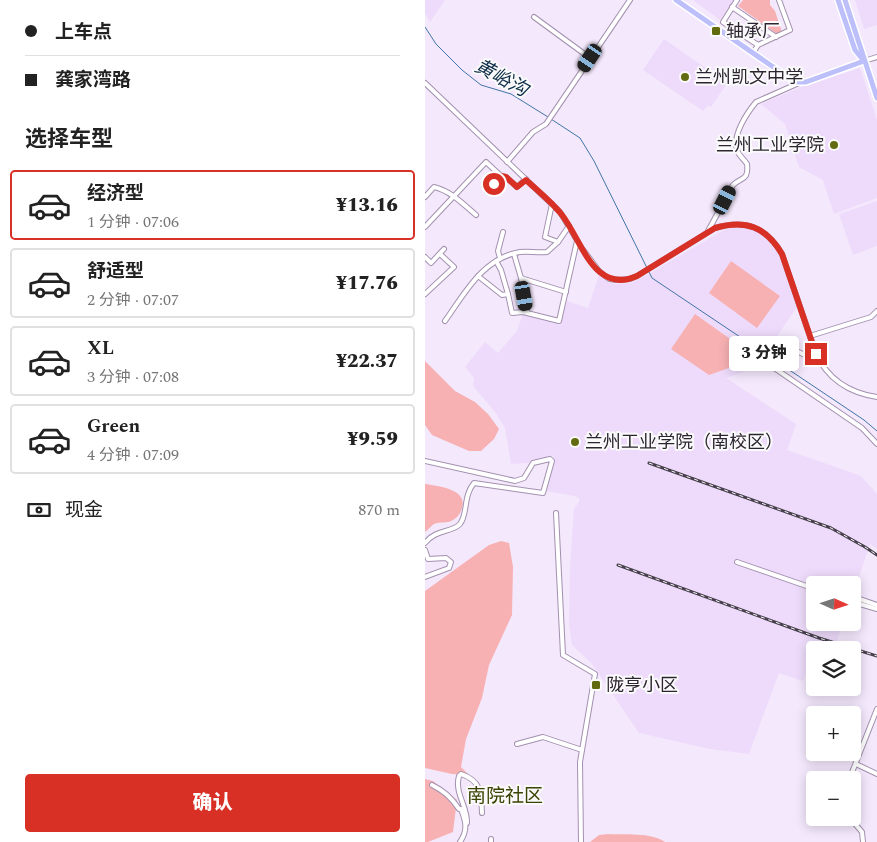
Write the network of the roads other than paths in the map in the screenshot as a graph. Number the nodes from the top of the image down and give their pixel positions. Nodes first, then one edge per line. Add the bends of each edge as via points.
1 (630, 0) edge
2 (676, 0) edge
3 (737, 0) edge
4 (779, 0) edge
5 (838, 0) edge
6 (845, 0) edge
7 (732, 7) junction
8 (534, 17) dead end
9 (776, 37) junction
10 (758, 45) junction
11 (753, 54) junction
12 (877, 57) edge
13 (590, 58) junction
14 (864, 61) junction
15 (425, 83) edge
16 (800, 83) junction
17 (877, 98) edge
18 (507, 162) junction
19 (501, 176) junction
20 (526, 180) junction
21 (487, 192) dead end
22 (454, 196) junction
23 (425, 197) edge
24 (552, 204) junction
25 (476, 214) dead end
26 (569, 226) junction
27 (425, 227) edge
28 (503, 232) dead end
29 (707, 233) junction
30 (577, 241) junction
31 (558, 242) junction
32 (444, 249) dead end
33 (440, 254) junction
34 (514, 254) junction
35 (425, 257) edge
36 (498, 260) junction
37 (478, 276) junction
38 (521, 278) junction
39 (566, 292) junction
40 (425, 294) edge
41 (508, 294) junction
42 (877, 311) edge
43 (527, 312) junction
44 (445, 321) dead end
45 (810, 336) junction
46 (815, 353) junction
47 (786, 358) dead end
48 (761, 359) dead end
49 (877, 396) edge
50 (877, 444) edge
51 (425, 461) edge
52 (556, 513) dead end
53 (425, 543) edge
54 (425, 550) edge
55 (737, 562) dead end
56 (425, 577) edge
57 (806, 586) edge
58 (861, 602) edge
59 (861, 603) edge
60 (877, 605) edge
61 (877, 609) edge
62 (877, 709) edge
63 (517, 744) dead end
64 (582, 750) junction
65 (856, 764) junction
66 (853, 771) edge
67 (877, 774) edge
68 (432, 785) dead end
69 (482, 813) dead end
70 (467, 824) junction
71 (857, 826) edge
72 (460, 842) edge
73 (581, 842) edge
74 (863, 842) edge

1 - 13 street
2 - 11 main road
3 - 7 street
4 - 9 street via 790,30
5 - 14 main road via 855,50
6 - 14 main road
7 - 9 street
7 - 10 street via 723,22
8 - 13 street
9 - 10 street
10 - 11 street
11 - 16 main road
12 - 14 street
13 - 18 street via 546,124 533,132
14 - 16 main road
14 - 17 main road
15 - 18 street
16 - 29 street via 752,106 736,141 737,149 747,164 745,176 733,185
18 - 20 street
19 - 20 street via 517,187
19 - 21 street
19 - 22 street via 486,162
20 - 24 street
22 - 23 street via 435,187
22 - 25 street
22 - 27 street
24 - 26 street
24 - 31 street via 545,237
26 - 30 street
26 - 31 street
28 - 36 street
29 - 30 street via 630,279 616,280 599,271
29 - 45 street via 725,225 741,224 769,236 782,254
30 - 39 street
31 - 34 street via 547,252
32 - 33 street
33 - 35 street via 431,264
33 - 40 street via 454,267
34 - 36 street
34 - 38 street
36 - 37 street
36 - 41 street
37 - 41 street via 502,295
37 - 44 street
38 - 39 street
38 - 43 street
39 - 43 street via 559,321
41 - 43 street via 512,314
42 - 45 street via 871,316
45 - 46 street
46 - 47 street via 806,356 799,352
46 - 49 street via 821,366 836,380 849,389
48 - 50 street via 862,428
51 - 53 street via 515,481 523,478 533,463 552,461 543,493 474,483 468,490 463,519 458,526 431,536
52 - 64 street via 563,655 595,674
54 - 56 street via 428,559 446,558 451,562 449,568
55 - 57 street
58 - 60 street
59 - 61 street
62 - 65 street
63 - 64 street via 543,737
64 - 73 street
65 - 66 street
65 - 67 street
68 - 70 street via 452,798
69 - 70 street via 477,782 461,774 457,781
70 - 72 street
71 - 74 street via 862,832

